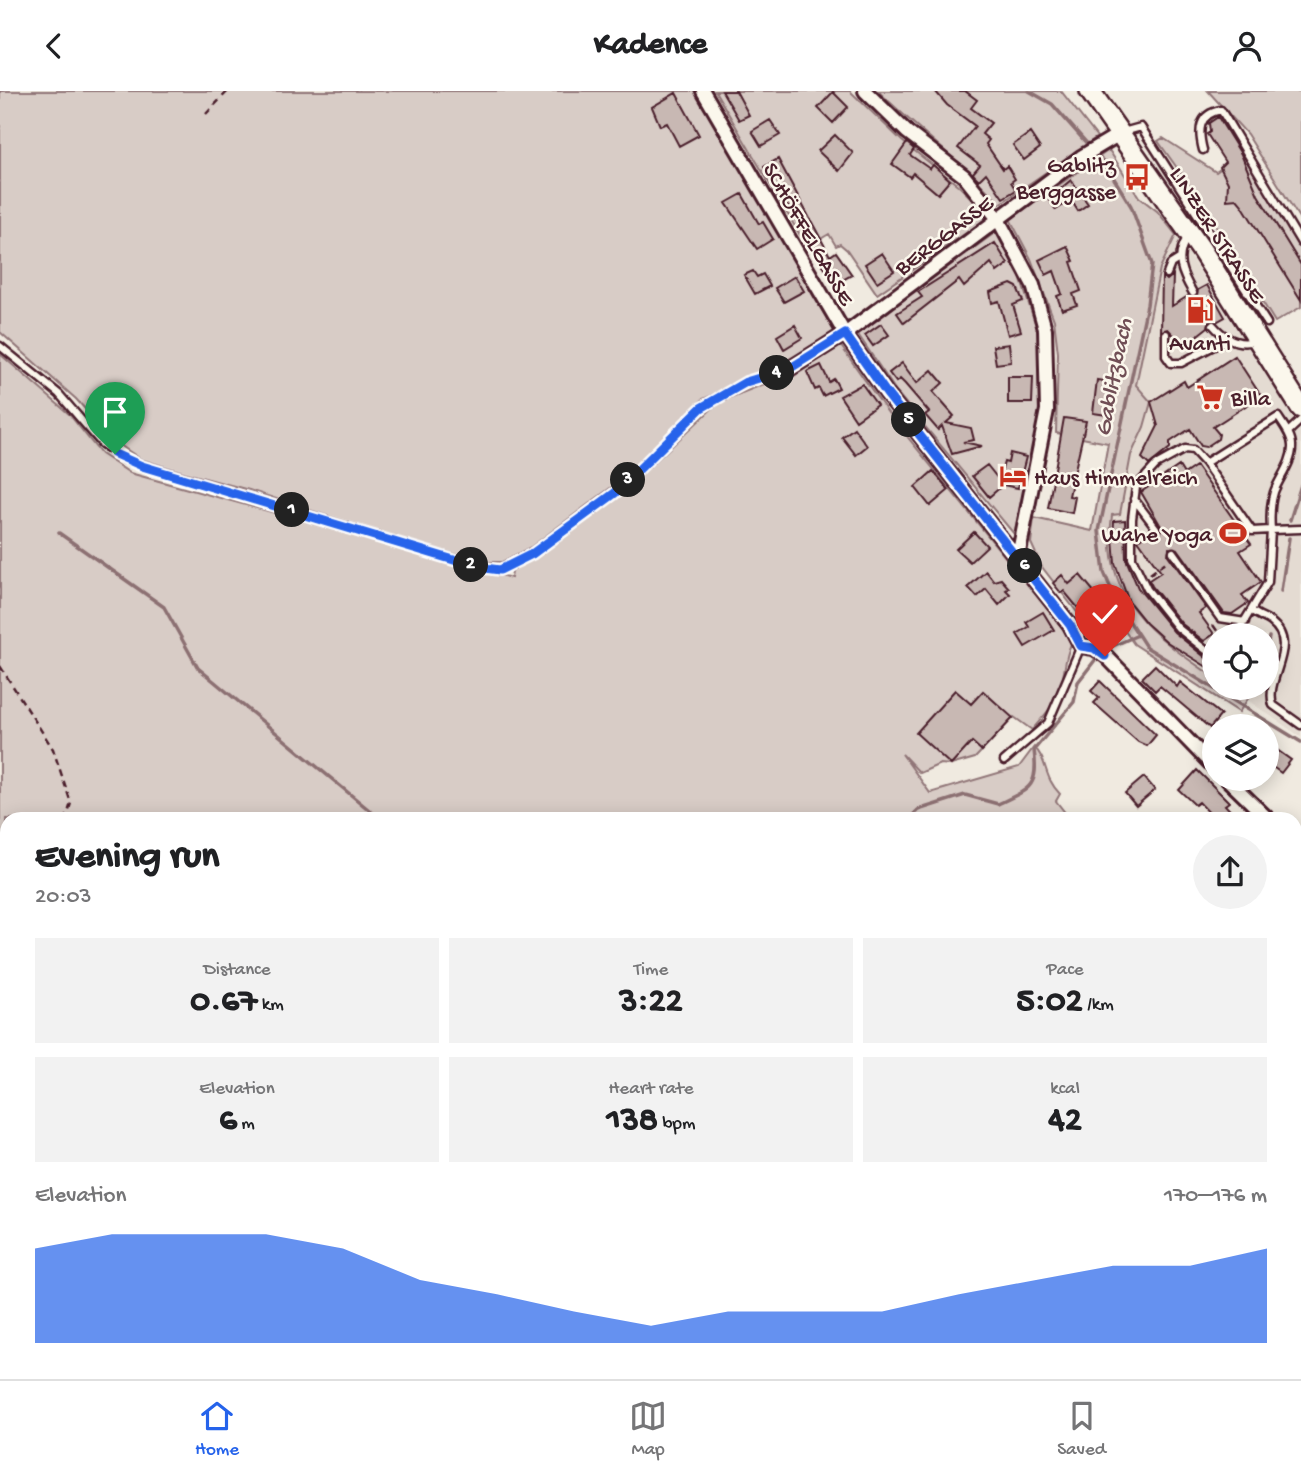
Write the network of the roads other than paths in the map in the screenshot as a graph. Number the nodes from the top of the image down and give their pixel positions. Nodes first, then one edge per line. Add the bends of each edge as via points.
1 (703, 91) edge
2 (865, 91) edge
3 (1090, 91) edge
4 (1121, 133) junction
5 (1203, 150) dead end
6 (998, 219) junction
7 (1190, 234) junction
8 (1301, 243) edge
9 (1179, 259) junction
10 (1167, 274) dead end
11 (1194, 293) dead end
12 (1213, 325) dead end
13 (1263, 331) junction
14 (845, 334) junction
15 (1166, 334) dead end
16 (1227, 338) junction
17 (0, 346) edge
18 (789, 369) joint
19 (1301, 408) edge
20 (1301, 420) edge
21 (1288, 432) junction
22 (1205, 463) junction
23 (1134, 498) junction
24 (1156, 528) dead end
25 (1301, 529) edge
26 (1271, 530) junction
27 (1174, 554) road end
28 (1018, 557) junction
29 (1252, 611) junction
30 (1245, 622) joint
31 (1081, 646) junction
32 (1202, 647) edge
33 (1301, 725) edge
34 (1202, 755) edge
35 (1004, 761) dead end
36 (1239, 791) edge
37 (1261, 812) edge

1 - 14 street, SCHÖFFELGASSE
2 - 6 street via 907,132 964,176
3 - 4 main road, LINZER STRASSE
4 - 6 street, BERGGASSE
4 - 7 main road, LINZER STRASSE
4 - 13 lane via 1142,127
5 - 8 lane via 1202,119 1221,110
6 - 14 street, BERGGASSE
6 - 28 street via 1033,285 1045,329 1048,379 1042,441
7 - 9 lane
7 - 13 main road, LINZER STRASSE
9 - 10 lane
9 - 11 lane
12 - 16 lane
13 - 16 lane via 1240,343
13 - 19 main road, LINZER STRASSE
14 - 18 street, BERGGASSE
14 - 28 street, SCHÖFFELGASSE via 887,394
15 - 16 lane via 1166,356 1171,363 1181,363
17 - 18 lane via 59,394 102,444 124,459 477,567 500,570 532,554 615,493 701,408 746,382
20 - 21 lane
21 - 22 lane via 1278,417
21 - 26 lane via 1292,446 1274,493
22 - 23 lane via 1193,450 1177,450 1147,473
22 - 26 lane via 1252,531
23 - 24 lane
23 - 32 lane via 1132,558 1141,580 1178,628
25 - 26 lane
26 - 29 lane via 1268,582
27 - 30 lane via 1220,618
28 - 31 street, SCHÖFFELGASSE
29 - 30 lane
29 - 33 lane via 1271,622 1283,641 1271,689 1273,705
31 - 34 street via 1102,653
31 - 35 lane via 1048,723
36 - 37 street

